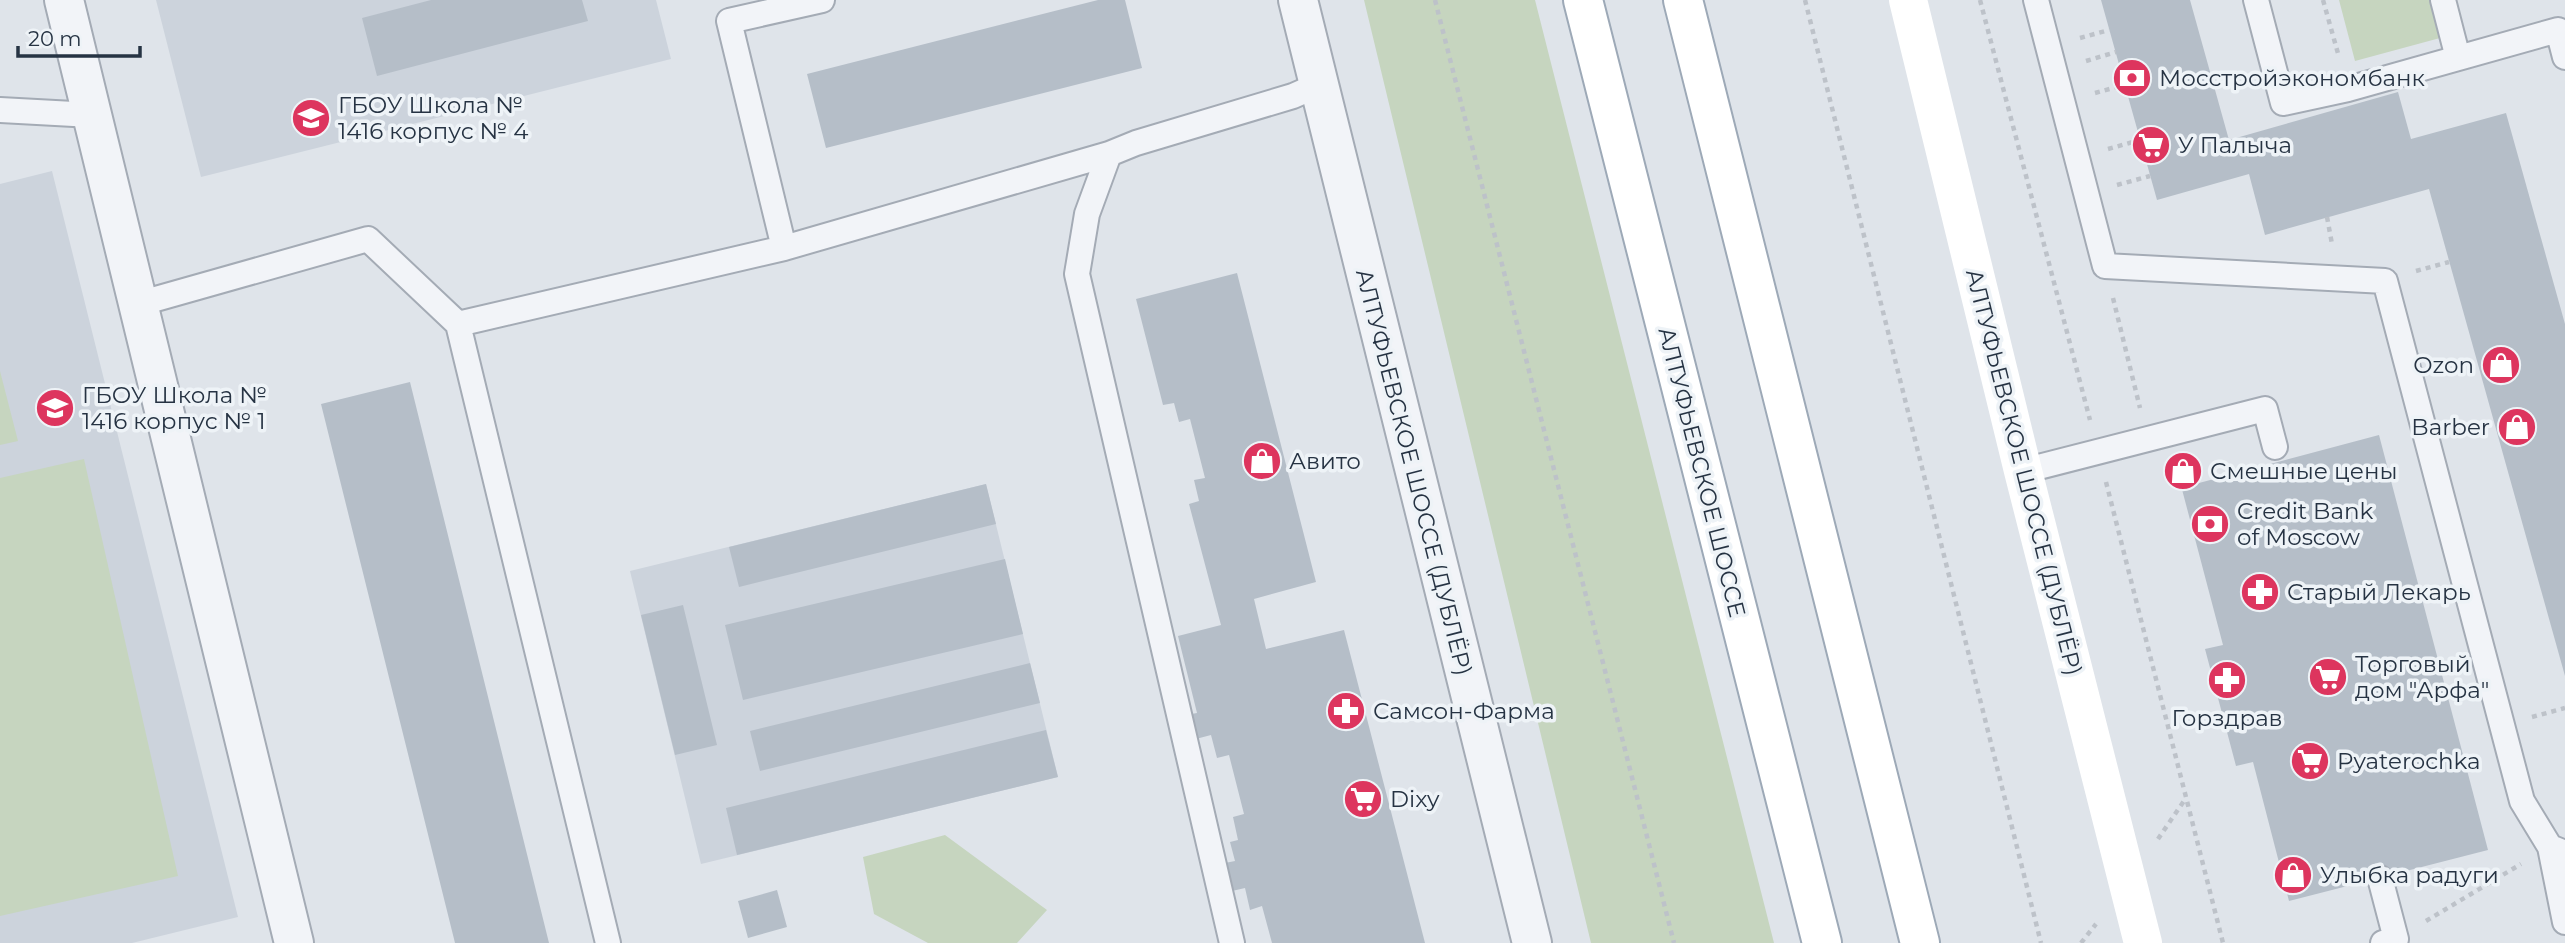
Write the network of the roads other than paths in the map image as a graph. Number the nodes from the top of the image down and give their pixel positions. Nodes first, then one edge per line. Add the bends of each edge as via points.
1 (64, 0) edge
2 (822, 0) edge
3 (1298, 0) edge
4 (1583, 0) edge
5 (1683, 0) edge
6 (1908, 0) edge
7 (2036, 0) edge
8 (2256, 0) edge
9 (2443, 0) edge
10 (2565, 57) edge
11 (2458, 58) junction
12 (1318, 85) junction
13 (0, 110) edge
14 (92, 115) junction
15 (1109, 154) junction
16 (784, 248) junction
17 (138, 304) junction
18 (458, 324) junction
19 (2275, 447) dead end
20 (2023, 471) junction
21 (2557, 850) edge
22 (2380, 878) dead end
23 (2565, 922) edge
24 (2389, 941) edge
25 (294, 943) edge
26 (608, 943) edge
27 (1232, 943) edge
28 (1532, 943) edge
29 (1822, 943) edge
30 (1920, 943) edge
31 (2143, 943) edge

1 - 14 street
2 - 16 lane via 729,21
3 - 12 street, АЛТУФЬЕВСКОЕ ШОССЕ (ДУБЛЁР)
4 - 29 main road, АЛТУФЬЕВСКОЕ ШОССЕ
5 - 30 main road
6 - 20 main road, АЛТУФЬЕВСКОЕ ШОССЕ (ДУБЛЁР)
7 - 21 lane via 2105,266 2385,281 2522,801
8 - 11 lane via 2283,103
9 - 11 lane
10 - 11 lane via 2558,30
12 - 15 lane
12 - 28 street, АЛТУФЬЕВСКОЕ ШОССЕ (ДУБЛЁР)
13 - 14 lane
14 - 17 street
15 - 16 lane
15 - 27 lane via 1087,214 1077,274
16 - 18 lane
17 - 18 lane via 368,239
17 - 25 street
18 - 26 lane
19 - 20 lane via 2265,410
20 - 31 main road, АЛТУФЬЕВСКОЕ ШОССЕ (ДУБЛЁР)
21 - 23 lane
22 - 24 lane

